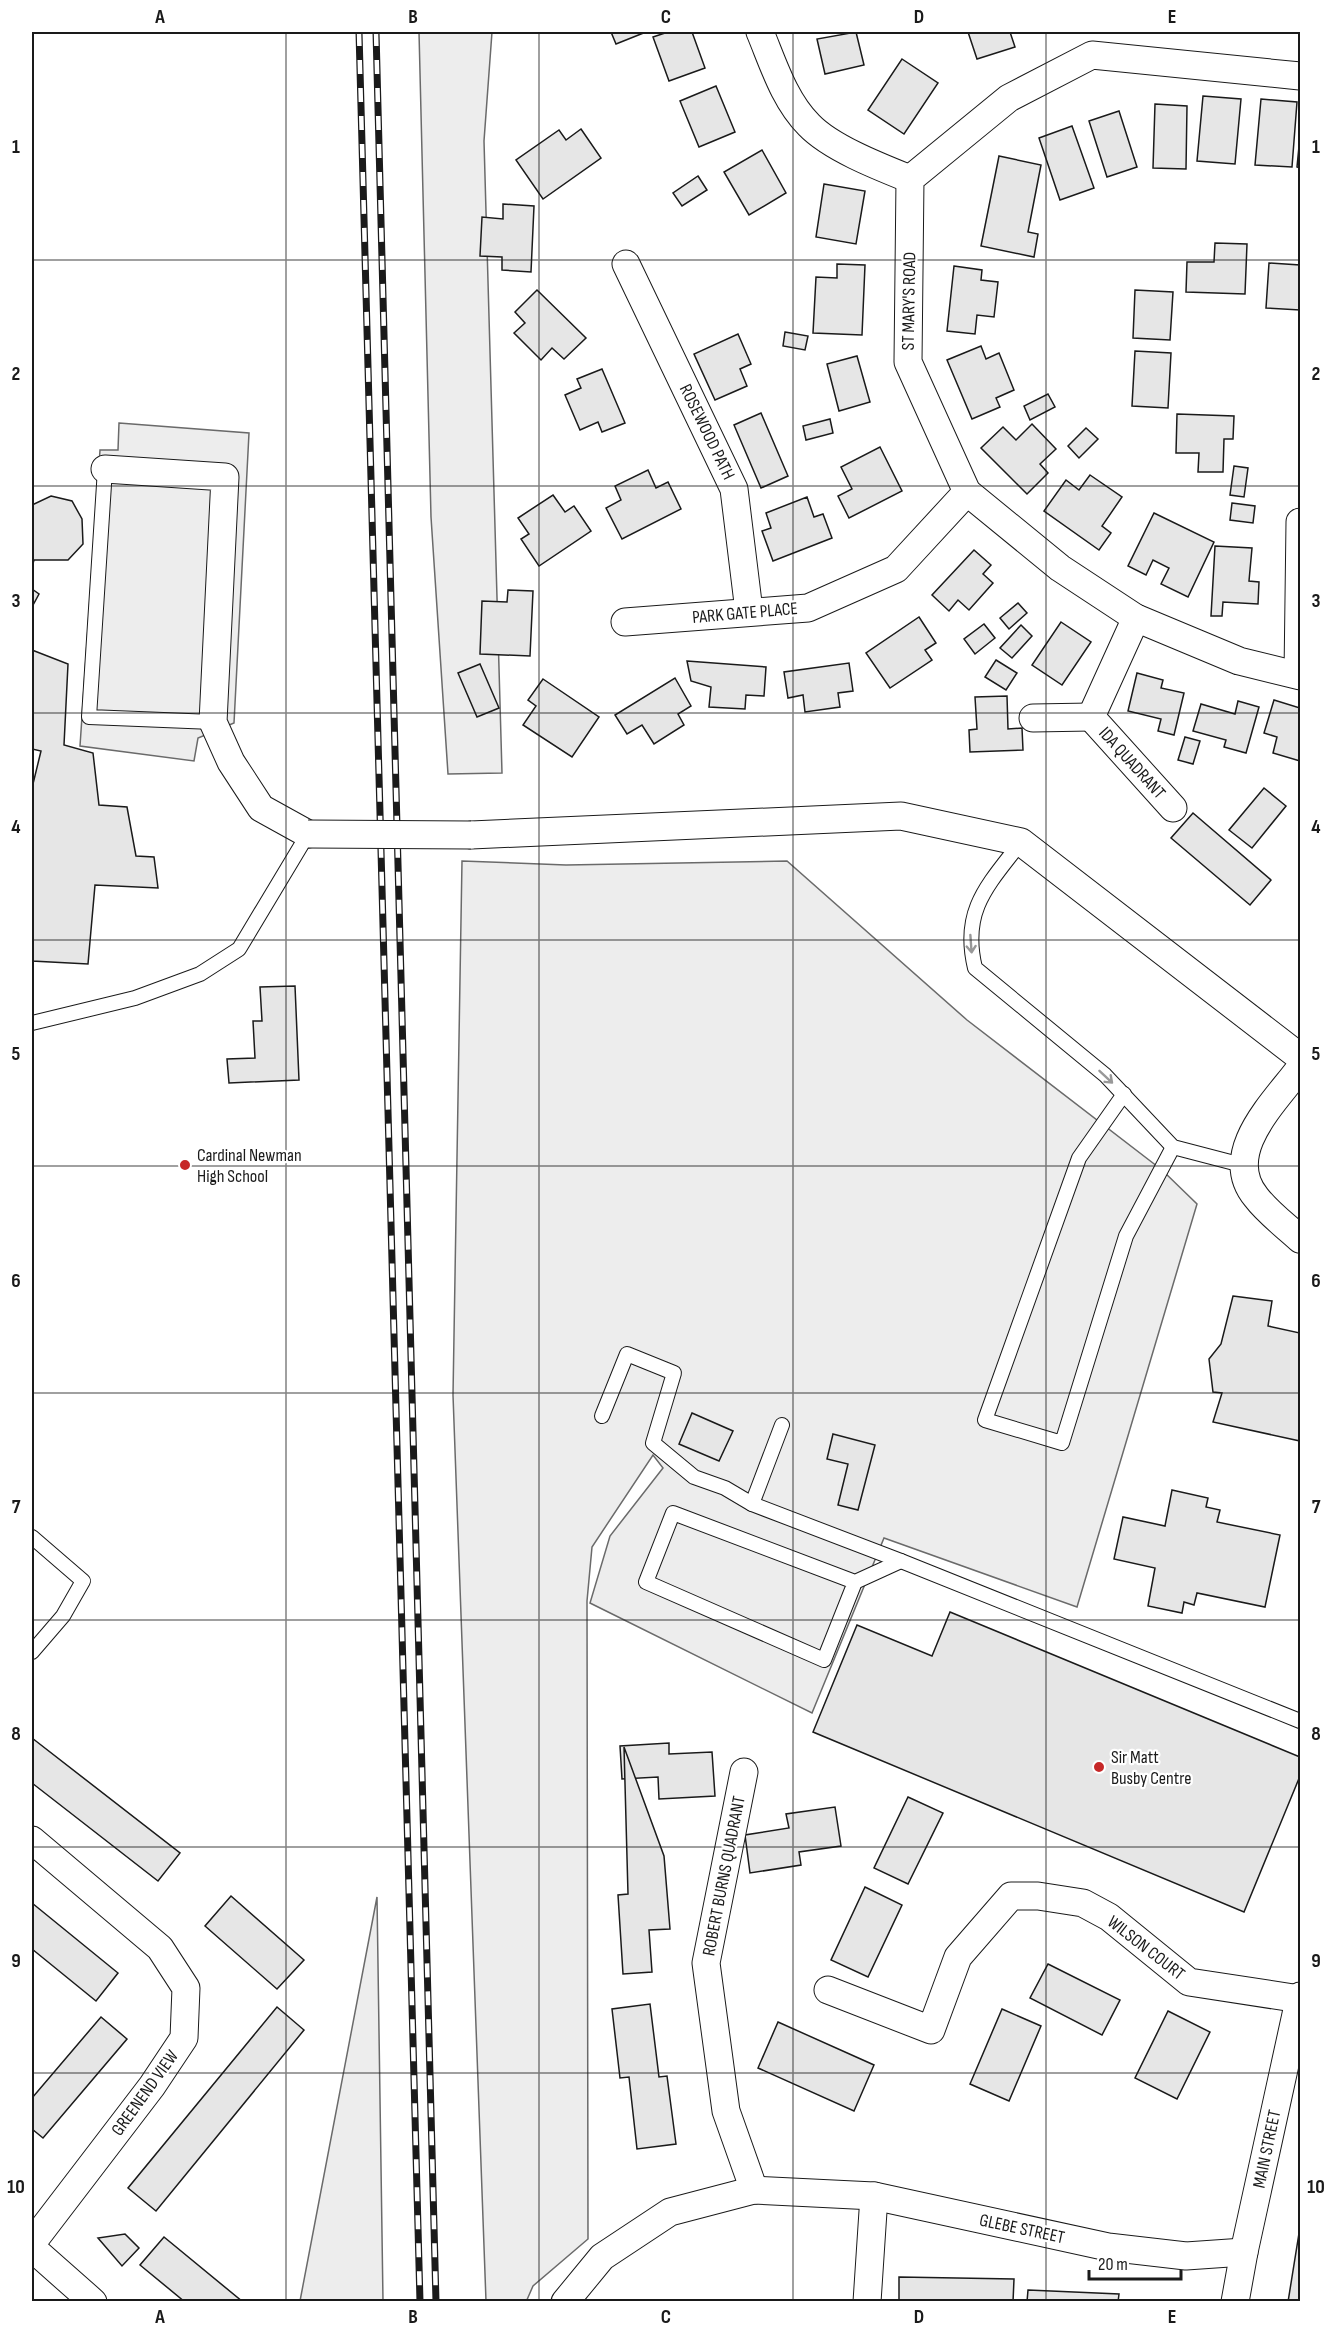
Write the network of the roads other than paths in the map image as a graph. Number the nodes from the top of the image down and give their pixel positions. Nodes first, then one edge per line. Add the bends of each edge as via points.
1 (760, 32) edge
2 (1090, 43) edge
3 (1300, 76) edge
4 (910, 179) junction
5 (626, 264) dead end
6 (105, 469) joint
7 (967, 492) junction
8 (1300, 522) edge
9 (749, 611) junction
10 (1136, 618) junction
11 (625, 622) dead end
12 (1299, 675) edge
13 (1091, 717) junction
14 (1033, 718) dead end
15 (213, 722) junction
16 (1173, 808) dead end
17 (308, 834) junction
18 (1021, 842) junction
19 (32, 1023) edge
20 (1300, 1057) edge
21 (1300, 1068) edge
22 (1124, 1094) junction
23 (1173, 1147) junction
24 (1242, 1165) junction
25 (1300, 1239) edge
26 (602, 1416) dead end
27 (782, 1425) dead end
28 (752, 1504) junction
29 (32, 1537) edge
30 (901, 1561) junction
31 (855, 1582) junction
32 (32, 1652) edge
33 (1300, 1721) edge
34 (744, 1772) dead end
35 (32, 1840) edge
36 (828, 1990) dead end
37 (1300, 1998) edge
38 (754, 2190) junction
39 (874, 2196) junction
40 (32, 2243) edge
41 (32, 2248) edge
42 (1244, 2252) junction
43 (93, 2301) edge
44 (565, 2301) edge
45 (867, 2301) edge
46 (1236, 2301) edge

1 - 4 street via 787,95 809,126 858,157
2 - 3 street
2 - 4 street via 1009,98
4 - 7 street, ST MARY'S ROAD via 908,362
5 - 9 street, ROSEWOOD PATH via 734,489
6 - 15 street via 225,477
6 - 15 lane via 89,717
7 - 9 street, PARK GATE PLACE via 896,569 808,608
7 - 10 street, ST MARY'S ROAD via 1060,568
8 - 12 street
9 - 11 street, PARK GATE PLACE
10 - 12 street, ST MARY'S ROAD via 1239,661
10 - 13 street, IDA QUADRANT
13 - 14 street, IDA QUADRANT
13 - 16 street, IDA QUADRANT
15 - 17 street via 231,762 261,808
17 - 18 street, bridge via 471,835 901,816
17 - 19 lane via 239,949 200,974 135,998
18 - 20 street
18 -> 22 lane via 986,888 973,918 969,944 975,968
21 - 24 street via 1249,1137
22 - 23 lane
22 - 23 lane via 1079,1158 986,1420 1062,1443 1126,1236
23 - 24 lane
24 - 25 street via 1254,1196
26 - 28 lane via 627,1354 674,1373 653,1443 694,1477 725,1488
27 - 28 lane
28 - 30 lane
29 - 32 lane via 83,1581 63,1616
30 - 31 lane
30 - 33 lane
31 - 31 lane via 673,1513 646,1582 824,1660
34 - 38 street, ROBERT BURNS QUADRANT via 706,1963 726,2111
35 - 40 street, GREENEND VIEW via 160,1948 186,1988 183,2038 152,2086
36 - 37 street, WILSON COURT via 931,2030 958,1957 1011,1896 1038,1896 1083,1903 1109,1917 1189,1982
37 - 42 street, MAIN STREET
38 - 39 street, GLEBE STREET
38 - 44 street, GLEBE STREET via 670,2212 602,2257
39 - 42 street, GLEBE STREET via 1108,2247 1186,2256
39 - 45 street
41 - 43 street
42 - 46 street, MAIN STREET

